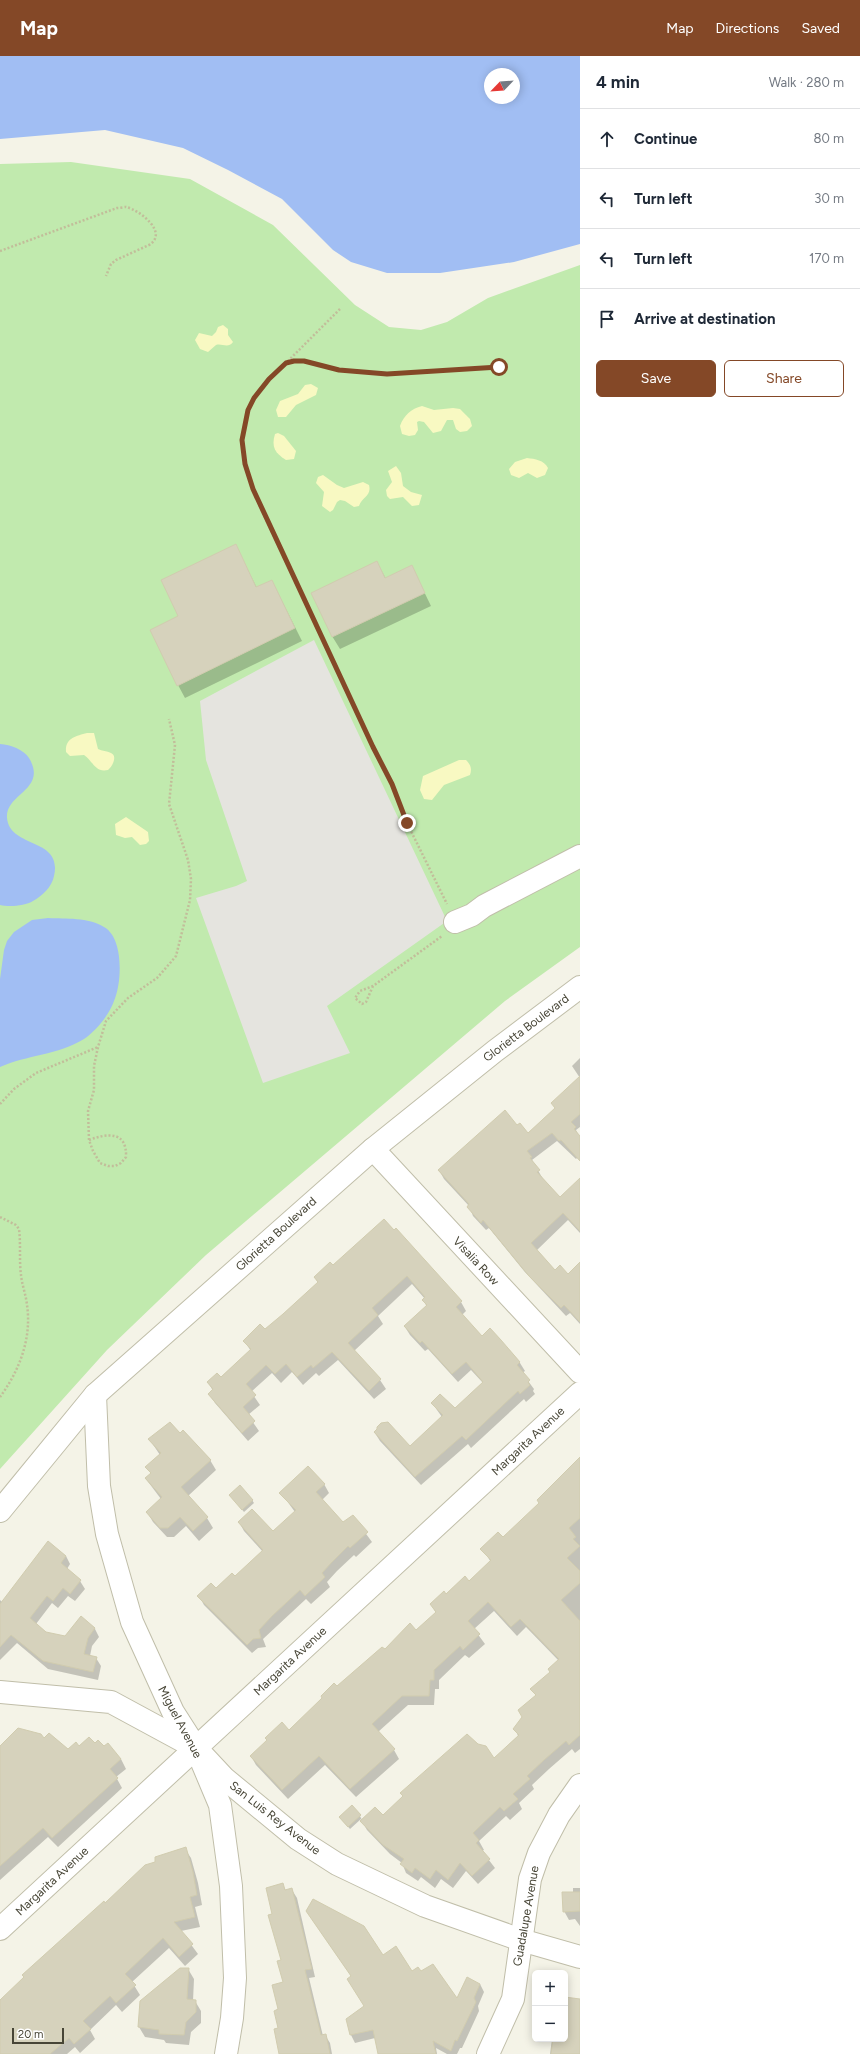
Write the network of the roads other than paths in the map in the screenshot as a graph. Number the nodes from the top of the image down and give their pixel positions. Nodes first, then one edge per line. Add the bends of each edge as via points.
1 (580, 856) edge
2 (455, 922) road end
3 (580, 987) edge
4 (373, 1149) junction
5 (580, 1372) edge
6 (580, 1393) edge
7 (95, 1394) junction
8 (0, 1511) edge
9 (0, 1692) edge
10 (196, 1748) junction
11 (580, 1785) edge
12 (0, 1929) edge
13 (521, 1940) junction
14 (580, 1957) edge
15 (226, 2054) edge
16 (488, 2054) edge

1 - 2 street
3 - 4 street, Glorietta Boulevard
4 - 5 street, Visalia Row
4 - 7 street, Glorietta Boulevard
6 - 10 street, Margarita Avenue
7 - 8 street, Glorietta Boulevard
7 - 10 street, Miguel Avenue via 99,1486 107,1534 132,1622 173,1712
9 - 10 street, San Luis Rey Avenue via 111,1702
10 - 12 street, Margarita Avenue
10 - 13 street, San Luis Rey Avenue via 224,1778 298,1839 337,1864 425,1906
10 - 15 street, Miguel Avenue via 220,1805 231,1886 235,1978
11 - 13 street, Guadalupe Avenue via 559,1814 539,1853 530,1879
13 - 14 street, San Luis Rey Avenue
13 - 16 street, Guadalupe Avenue via 513,2000

